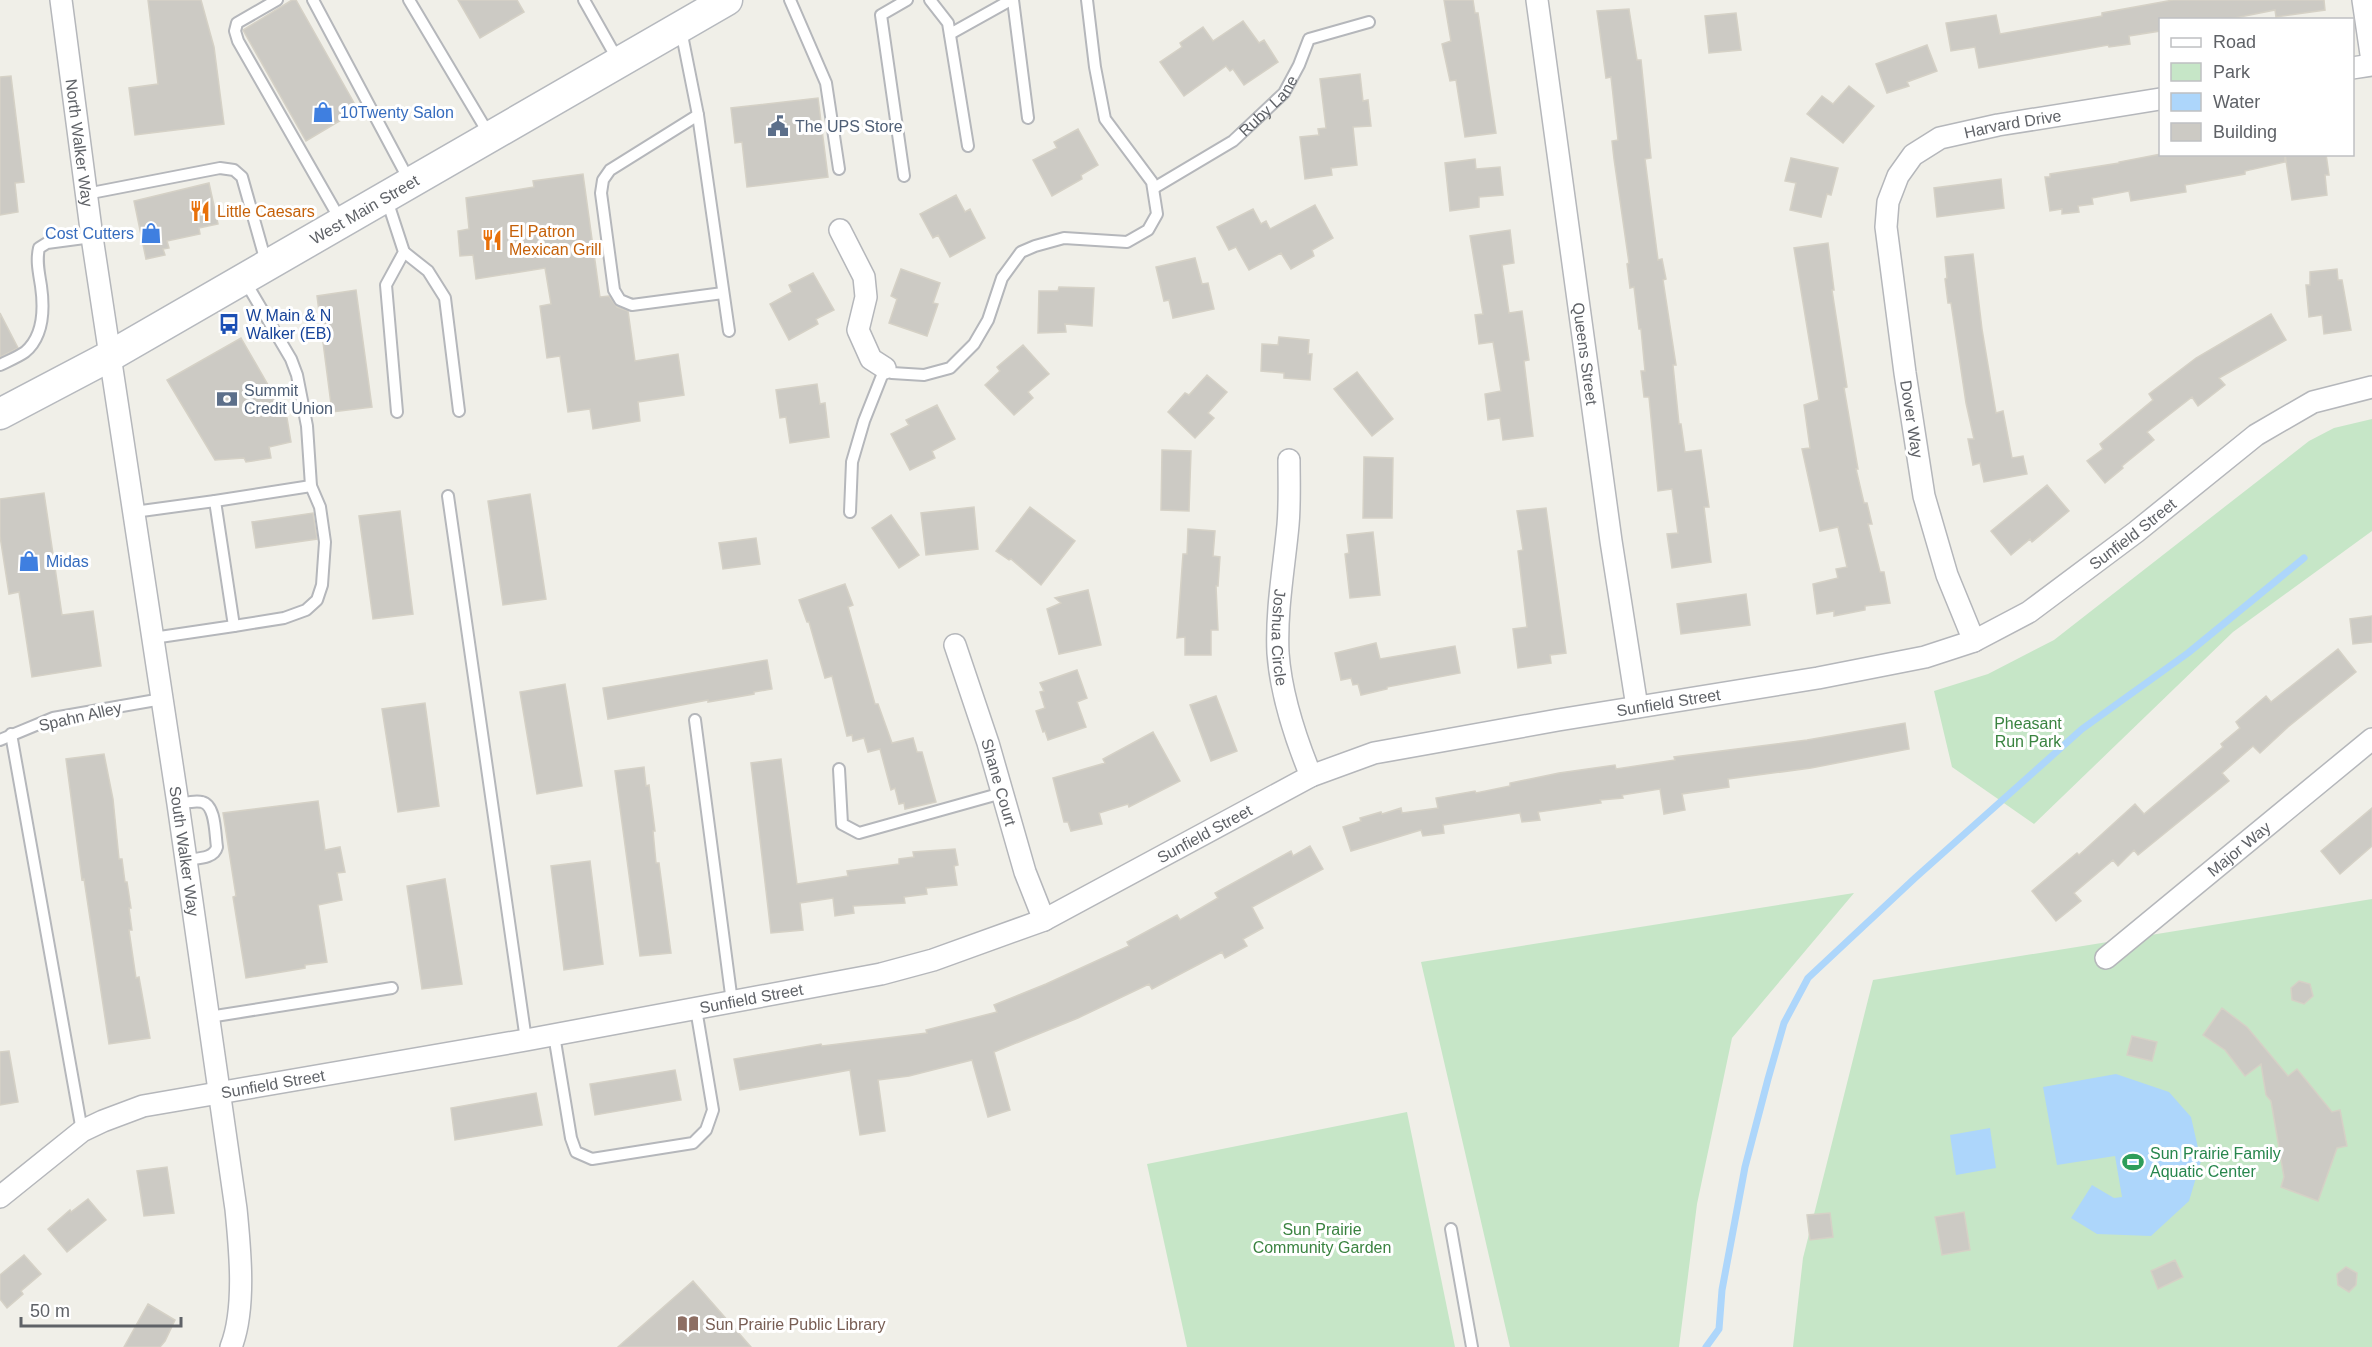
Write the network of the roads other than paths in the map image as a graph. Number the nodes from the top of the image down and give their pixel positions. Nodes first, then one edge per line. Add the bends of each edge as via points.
1 (61, 0) edge
2 (278, 0) edge
3 (313, 0) edge
4 (409, 0) edge
5 (584, 0) edge
6 (727, 0) edge
7 (790, 0) edge
8 (907, 0) edge
9 (930, 0) edge
10 (1012, 0) edge
11 (1087, 0) edge
12 (1537, 0) edge
13 (2363, 0) edge
14 (1369, 22) dead end
15 (680, 27) junction
16 (950, 34) junction
17 (620, 62) junction
18 (2372, 63) edge
19 (2354, 68) edge
20 (2159, 99) edge
21 (698, 115) junction
22 (1028, 118) dead end
23 (490, 136) junction
24 (968, 146) dead end
25 (839, 169) dead end
26 (904, 176) dead end
27 (1154, 188) junction
28 (398, 190) junction
29 (1892, 191) joint
30 (86, 194) junction
31 (341, 222) junction
32 (840, 230) dead end
33 (92, 237) junction
34 (404, 252) junction
35 (255, 272) junction
36 (723, 293) junction
37 (729, 331) dead end
38 (110, 356) junction
39 (0, 365) edge
40 (885, 368) junction
41 (2372, 387) edge
42 (459, 411) dead end
43 (398, 412) dead end
44 (0, 414) edge
45 (1289, 460) dead end
46 (311, 486) junction
47 (448, 496) dead end
48 (215, 501) junction
49 (134, 512) junction
50 (850, 512) dead end
51 (234, 626) junction
52 (153, 638) junction
53 (1974, 641) junction
54 (955, 645) dead end
55 (162, 699) junction
56 (1637, 707) junction
57 (695, 720) dead end
58 (11, 734) junction
59 (2372, 739) edge
60 (0, 740) edge
61 (839, 769) dead end
62 (1311, 776) junction
63 (1002, 793) junction
64 (178, 804) junction
65 (186, 860) junction
66 (1044, 920) junction
67 (2106, 958) dead end
68 (392, 988) dead end
69 (732, 1002) junction
70 (696, 1009) junction
71 (209, 1017) junction
72 (554, 1035) junction
73 (526, 1040) junction
74 (220, 1091) junction
75 (82, 1131) junction
76 (0, 1197) edge
77 (1451, 1229) dead end
78 (231, 1347) edge
79 (1472, 1347) edge

1 - 30 street, North Walker Way
2 - 31 lane via 237,23 235,31
3 - 28 lane
4 - 23 lane
5 - 17 lane
6 - 15 main road, West Main Street
7 - 25 lane via 826,83
8 - 26 lane via 881,15
9 - 16 lane via 948,23
10 - 16 lane
10 - 22 lane
11 - 27 lane via 1105,119
12 - 56 street, Queens Street
13 - 18 street
14 - 27 lane, Ruby Lane via 1309,39 1284,93 1233,141
15 - 17 main road, West Main Street
15 - 21 lane
16 - 24 lane
17 - 23 main road, West Main Street
18 - 19 street
20 - 29 street, Harvard Drive via 1940,138 1913,155
21 - 36 lane
21 - 36 lane via 610,170 603,180 601,193 614,290 620,300 632,304
23 - 28 main road, West Main Street
27 - 40 lane via 1157,214 1148,230 1127,242 1064,238 1021,252 1002,278 988,320 974,344 950,368 924,375 892,373
28 - 31 main road, West Main Street
28 - 34 lane
29 - 53 street, Dover Way via 1886,227 1924,496 1947,575
30 - 33 street, North Walker Way
30 - 35 lane via 220,168 234,170 242,177
31 - 35 main road, West Main Street
32 - 40 street via 864,277 866,297 858,330 871,359
33 - 38 street, North Walker Way
33 - 39 lane via 46,243 39,248 42,306 38,333 24,353
34 - 42 lane via 428,271 445,298
34 - 43 lane via 386,285
35 - 38 main road, West Main Street
35 - 46 lane via 297,375 307,426
36 - 37 lane
38 - 44 main road, West Main Street
38 - 49 street, South Walker Way
40 - 50 lane via 852,462
41 - 53 street, Sunfield Street via 2313,402 2256,435 2029,612
45 - 62 street, Joshua Circle via 1288,523 1277,618 1278,654 1281,681
46 - 48 lane
46 - 51 lane via 320,507 325,542 317,600 306,610 284,618
47 - 73 lane
48 - 49 lane
48 - 51 lane
49 - 52 street, South Walker Way
51 - 52 lane
52 - 55 street, South Walker Way
53 - 56 street, Sunfield Street via 1918,659
54 - 63 street, Shane Court
55 - 58 lane, Spahn Alley via 53,718
55 - 64 street, South Walker Way
56 - 62 street, Sunfield Street via 1374,753
57 - 69 lane
58 - 60 lane, Spahn Alley
58 - 75 lane
59 - 67 street, Major Way
61 - 63 lane via 842,824 859,833
62 - 66 street, Sunfield Street
63 - 66 street, Shane Court
64 - 65 street, South Walker Way
64 - 65 lane via 206,803 217,847 211,856
65 - 71 street, South Walker Way
66 - 69 street, Sunfield Street via 933,960 881,974
68 - 71 lane
69 - 70 street, Sunfield Street
70 - 72 street, Sunfield Street
70 - 72 lane via 713,1110 706,1131 693,1143 592,1159 576,1152 570,1138
71 - 74 street, South Walker Way
72 - 73 street, Sunfield Street
73 - 74 street, Sunfield Street
74 - 75 street, Sunfield Street via 143,1106
74 - 78 street, South Walker Way via 241,1255 240,1299
75 - 76 street, Sunfield Street
77 - 79 lane

